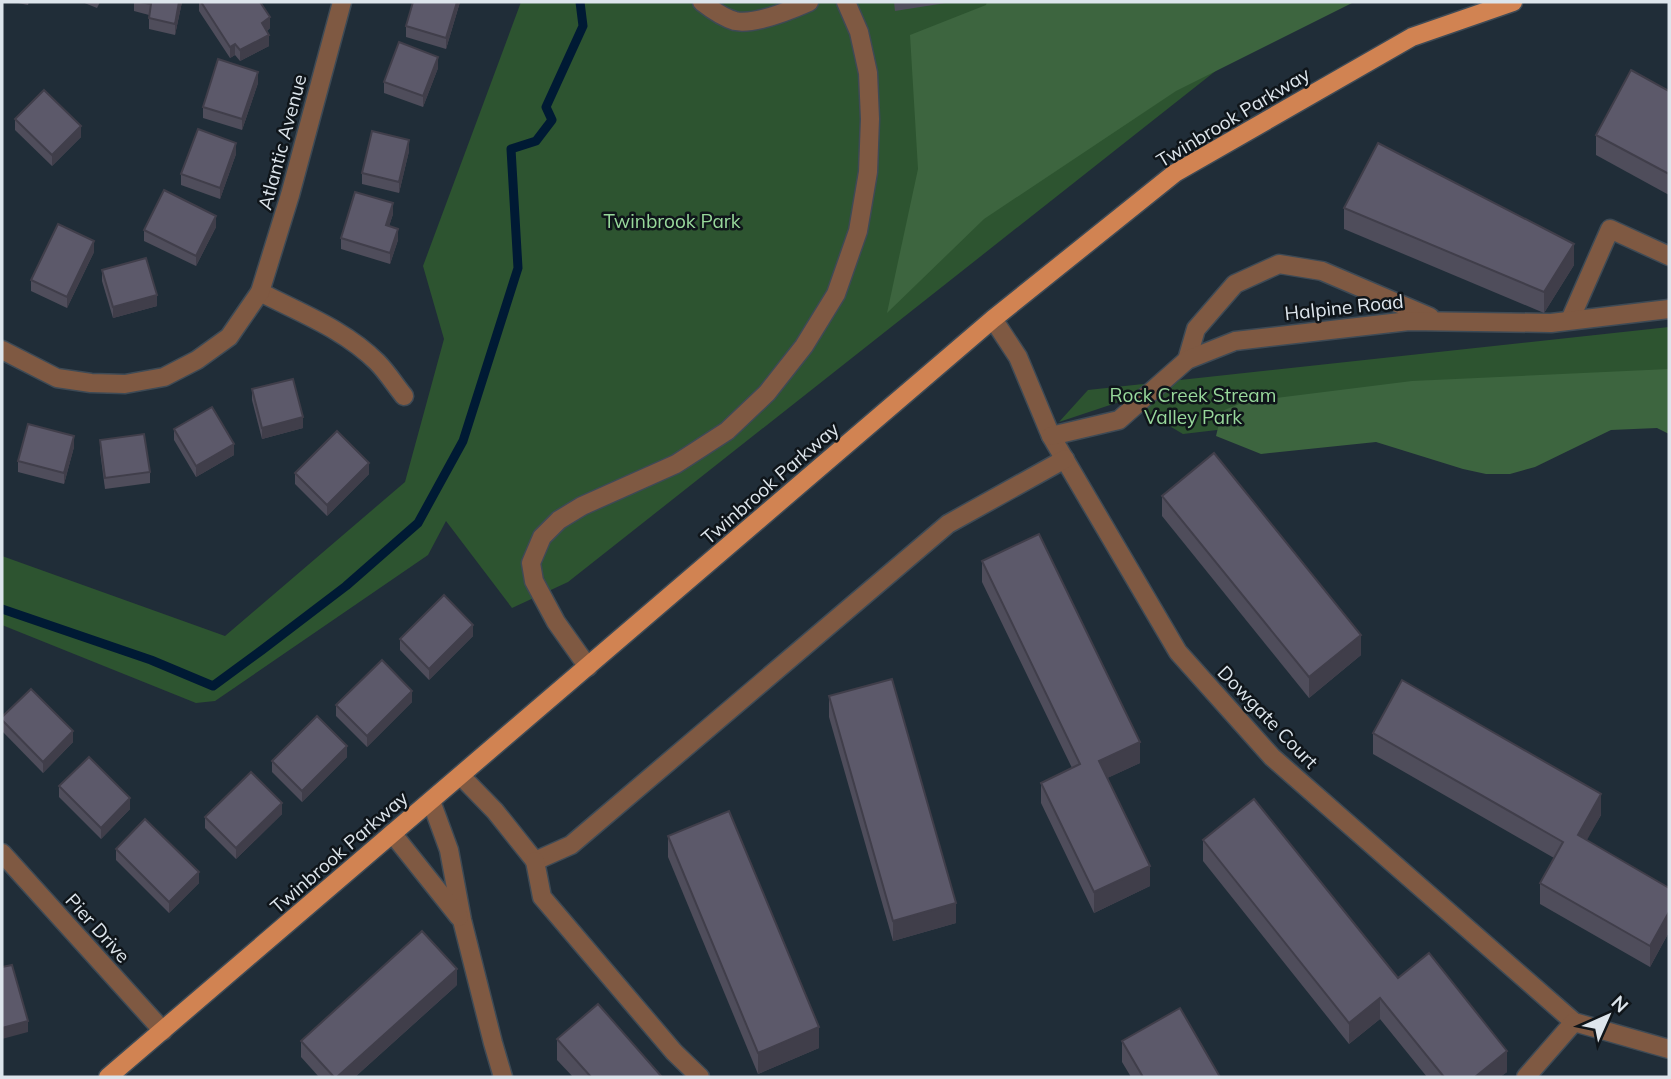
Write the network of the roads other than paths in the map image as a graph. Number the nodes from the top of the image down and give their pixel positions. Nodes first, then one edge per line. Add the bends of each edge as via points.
1 (342, 2) edge
2 (702, 2) edge
3 (809, 2) edge
4 (846, 2) edge
5 (1513, 2) edge
6 (1669, 256) edge
7 (260, 292) junction
8 (1669, 309) edge
9 (993, 319) junction
10 (1570, 320) junction
11 (1440, 321) junction
12 (2, 350) edge
13 (1187, 360) junction
14 (404, 396) dead end
15 (1051, 436) junction
16 (1065, 459) junction
17 (588, 667) junction
18 (461, 776) junction
19 (430, 801) junction
20 (392, 833) junction
21 (2, 853) edge
22 (535, 861) junction
23 (462, 920) junction
24 (1574, 1022) junction
25 (163, 1031) junction
26 (1669, 1049) edge
27 (108, 1077) edge
28 (503, 1077) edge
29 (700, 1077) edge
30 (1526, 1077) edge

1 - 7 street, Atlantic Avenue
2 - 3 street via 736,21 759,20
4 - 17 street via 859,32 868,73 870,119 868,172 858,231 836,294 767,393 727,431 676,464 582,506 542,537 531,563 534,581
5 - 9 main road, Twinbrook Parkway via 1412,37 1175,173
6 - 10 street via 1610,229
7 - 12 street, Atlantic Avenue via 229,337 163,377 125,384 57,378
7 - 14 street via 353,342 377,362
8 - 10 street, Halpine Road
9 - 15 street, Dowgate Court via 1018,357
9 - 17 main road, Twinbrook Parkway
10 - 11 street, Halpine Road
11 - 13 street, Halpine Road via 1235,341
11 - 13 street via 1322,271 1279,264 1235,284 1196,328
13 - 15 street, Halpine Road via 1119,420
15 - 16 street, Dowgate Court
16 - 22 street via 948,524 571,845
16 - 24 street, Dowgate Court via 1178,652 1264,748
17 - 18 main road, Twinbrook Parkway
18 - 19 main road, Twinbrook Parkway
18 - 22 street
19 - 20 main road, Twinbrook Parkway
19 - 23 street via 449,850
20 - 23 street
20 - 25 main road, Twinbrook Parkway
21 - 25 street, Pier Drive
22 - 29 street via 542,897
23 - 28 street
24 - 26 street, Dowgate Court
24 - 30 street
25 - 27 main road, Twinbrook Parkway

